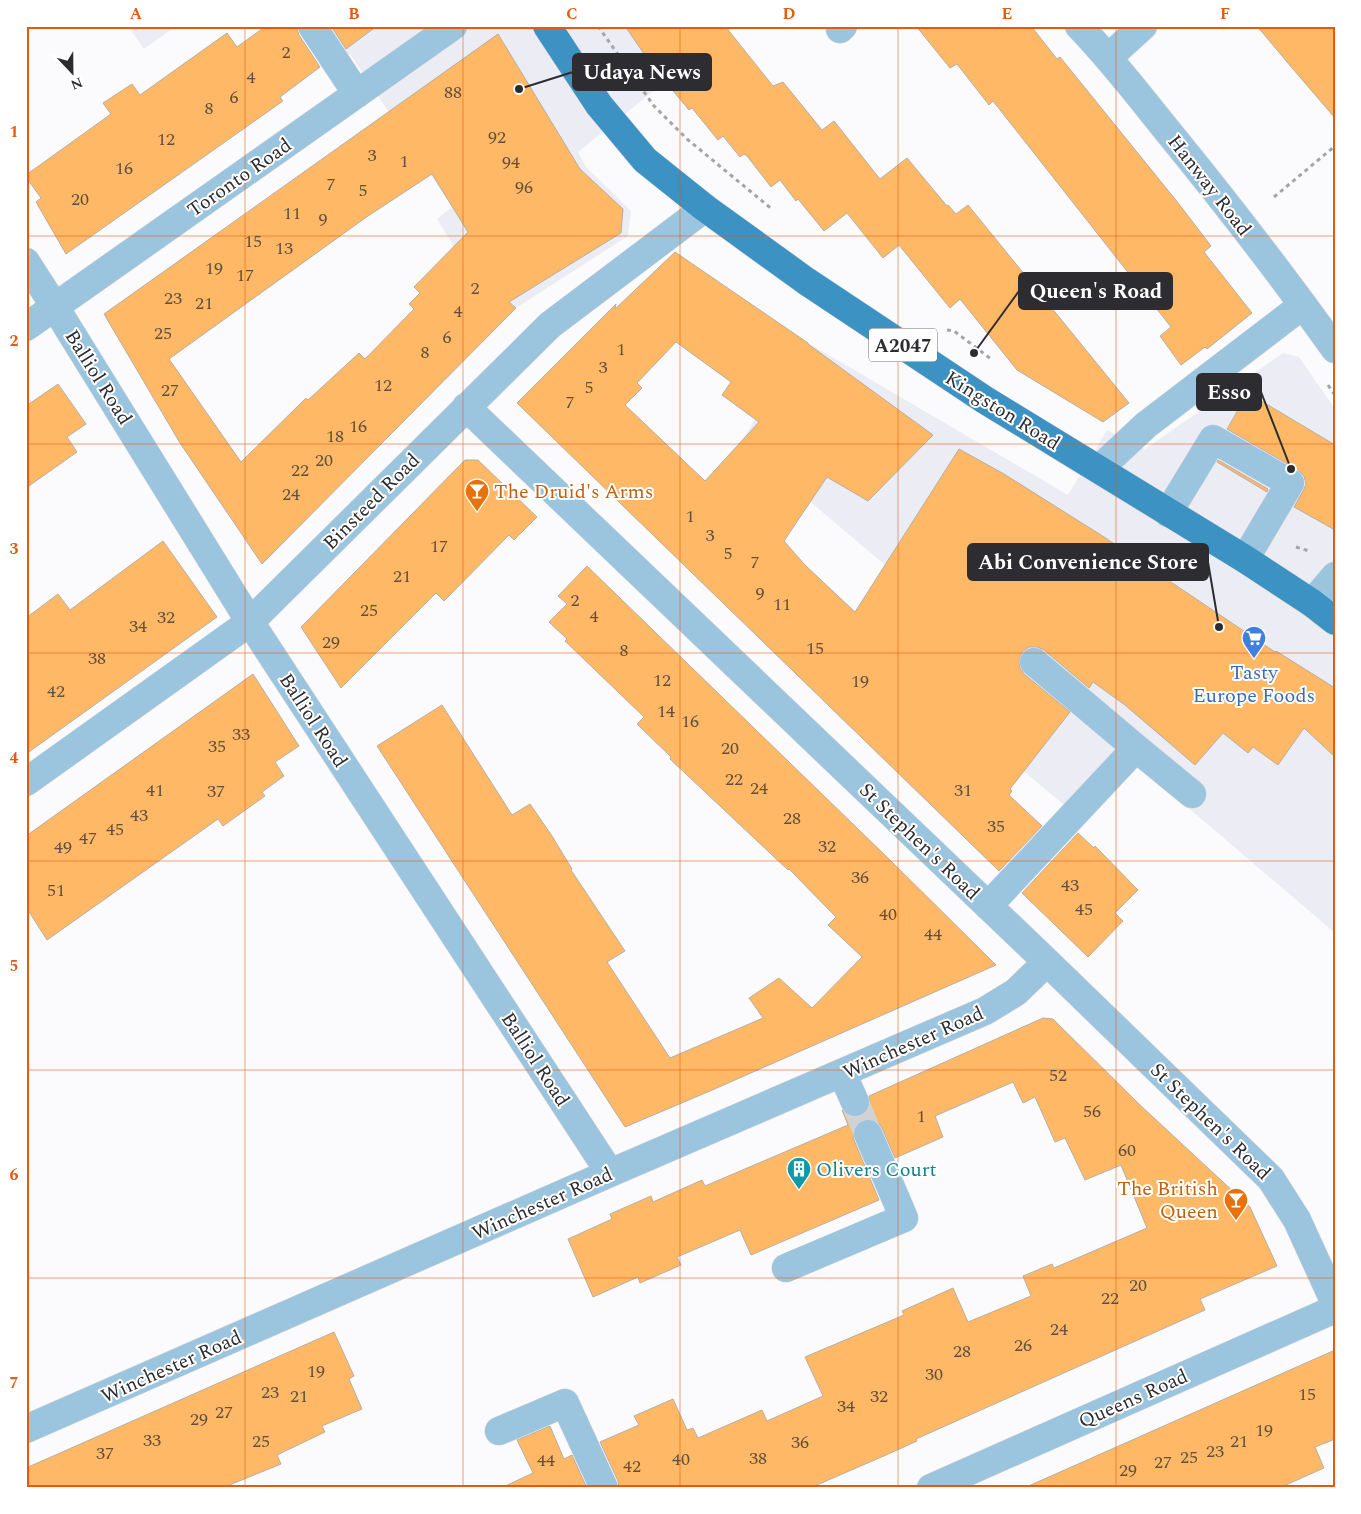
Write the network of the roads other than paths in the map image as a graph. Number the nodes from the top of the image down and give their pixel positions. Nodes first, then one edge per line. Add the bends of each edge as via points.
1 (312, 26) edge
2 (453, 26) edge
3 (547, 26) edge
4 (1079, 26) edge
5 (1143, 26) edge
6 (1109, 57) junction
7 (357, 94) junction
8 (705, 208) junction
9 (26, 262) edge
10 (1304, 305) junction
11 (55, 307) junction
12 (26, 327) edge
13 (1335, 348) edge
14 (466, 407) junction
15 (1099, 469) junction
16 (1168, 513) junction
17 (1245, 559) junction
18 (1335, 576) edge
19 (1312, 603) junction
20 (1335, 621) edge
21 (250, 622) junction
22 (1034, 662) dead end
23 (1136, 748) junction
24 (26, 782) edge
25 (1192, 794) dead end
26 (988, 906) junction
27 (1048, 962) junction
28 (842, 1073) junction
29 (854, 1102) tunnel mouth
30 (868, 1134) tunnel mouth
31 (610, 1173) junction
32 (786, 1268) dead end
33 (1335, 1302) edge
34 (1335, 1309) edge
35 (26, 1429) edge
36 (499, 1431) dead end
37 (604, 1488) edge
38 (931, 1488) edge

1 - 7 street
2 - 7 street, Toronto Road
3 - 8 main road, Kingston Road / A2047 via 599,105 645,160
4 - 6 street, Hanway Road
5 - 6 street
6 - 10 street, Hanway Road
7 - 11 street, Toronto Road
8 - 14 street, Binsteed Road via 550,325
8 - 15 main road, Kingston Road / A2047 via 806,281 985,400
9 - 11 street, Balliol Road
10 - 13 street, Hanway Road
10 - 15 street via 1146,424
11 - 12 street, Toronto Road
11 - 21 street, Balliol Road
14 - 21 street, Binsteed Road
14 - 26 street, St Stephen's Road
15 - 16 main road, Kingston Road / A2047
16 - 17 main road, Kingston Road / A2047
16 - 17 street via 1213,439 1290,483
17 - 19 main road, Kingston Road / A2047
18 - 19 street
19 - 20 main road, Kingston Road / A2047
21 - 24 street, Binsteed Road
21 - 31 street, Balliol Road
22 - 23 street
23 - 25 street
23 - 26 street
26 - 27 street, St Stephen's Road
27 - 28 street, Winchester Road via 1016,992 985,1011
27 - 33 street, St Stephen's Road via 1272,1179 1297,1220
28 - 29 street
28 - 31 street, Winchester Road
30 - 32 street via 904,1218
31 - 35 street, Winchester Road
34 - 38 street, Queens Road
36 - 37 street via 565,1403

